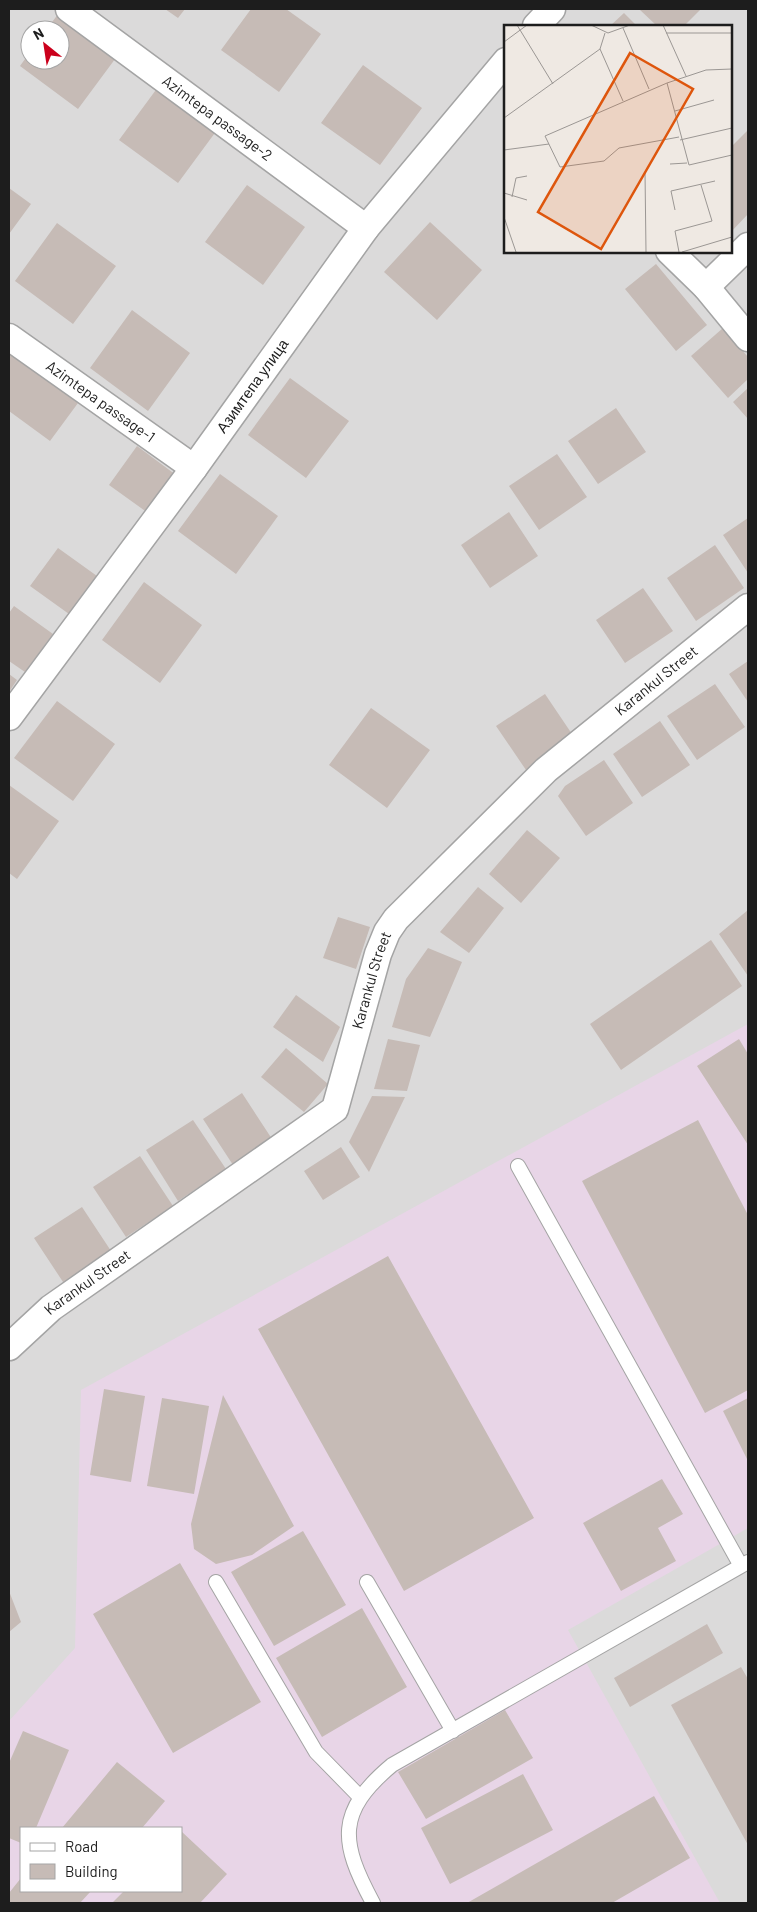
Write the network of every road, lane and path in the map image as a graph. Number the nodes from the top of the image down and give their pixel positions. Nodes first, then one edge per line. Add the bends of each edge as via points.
1 (69, 9) edge
2 (552, 9) edge
3 (537, 25) edge
4 (500, 78) edge
5 (366, 228) junction
6 (748, 246) edge
7 (670, 252) edge
8 (706, 287) junction
9 (9, 337) edge
10 (748, 338) edge
11 (194, 468) junction
12 (748, 607) edge
13 (9, 717) edge
14 (518, 1166) dead end
15 (9, 1346) edge
16 (745, 1564) edge
17 (216, 1582) dead end
18 (367, 1582) dead end
19 (453, 1731) junction
20 (360, 1796) junction
21 (373, 1903) edge

1 - 5 street, Azimtepa passage-2
2 - 3 street
4 - 5 street, Азимтепа улица
5 - 11 street, Азимтепа улица
6 - 8 street
7 - 8 street
8 - 10 street
9 - 11 street, Azimtepa passage-1
11 - 13 street, Азимтепа улица
12 - 15 street, Karankul Street via 546,770 396,919 378,954 335,1109 52,1308
14 - 16 lane
16 - 19 lane
17 - 20 lane via 316,1752
18 - 19 lane
19 - 20 lane via 392,1766
20 - 21 lane via 351,1812 348,1833 354,1860

